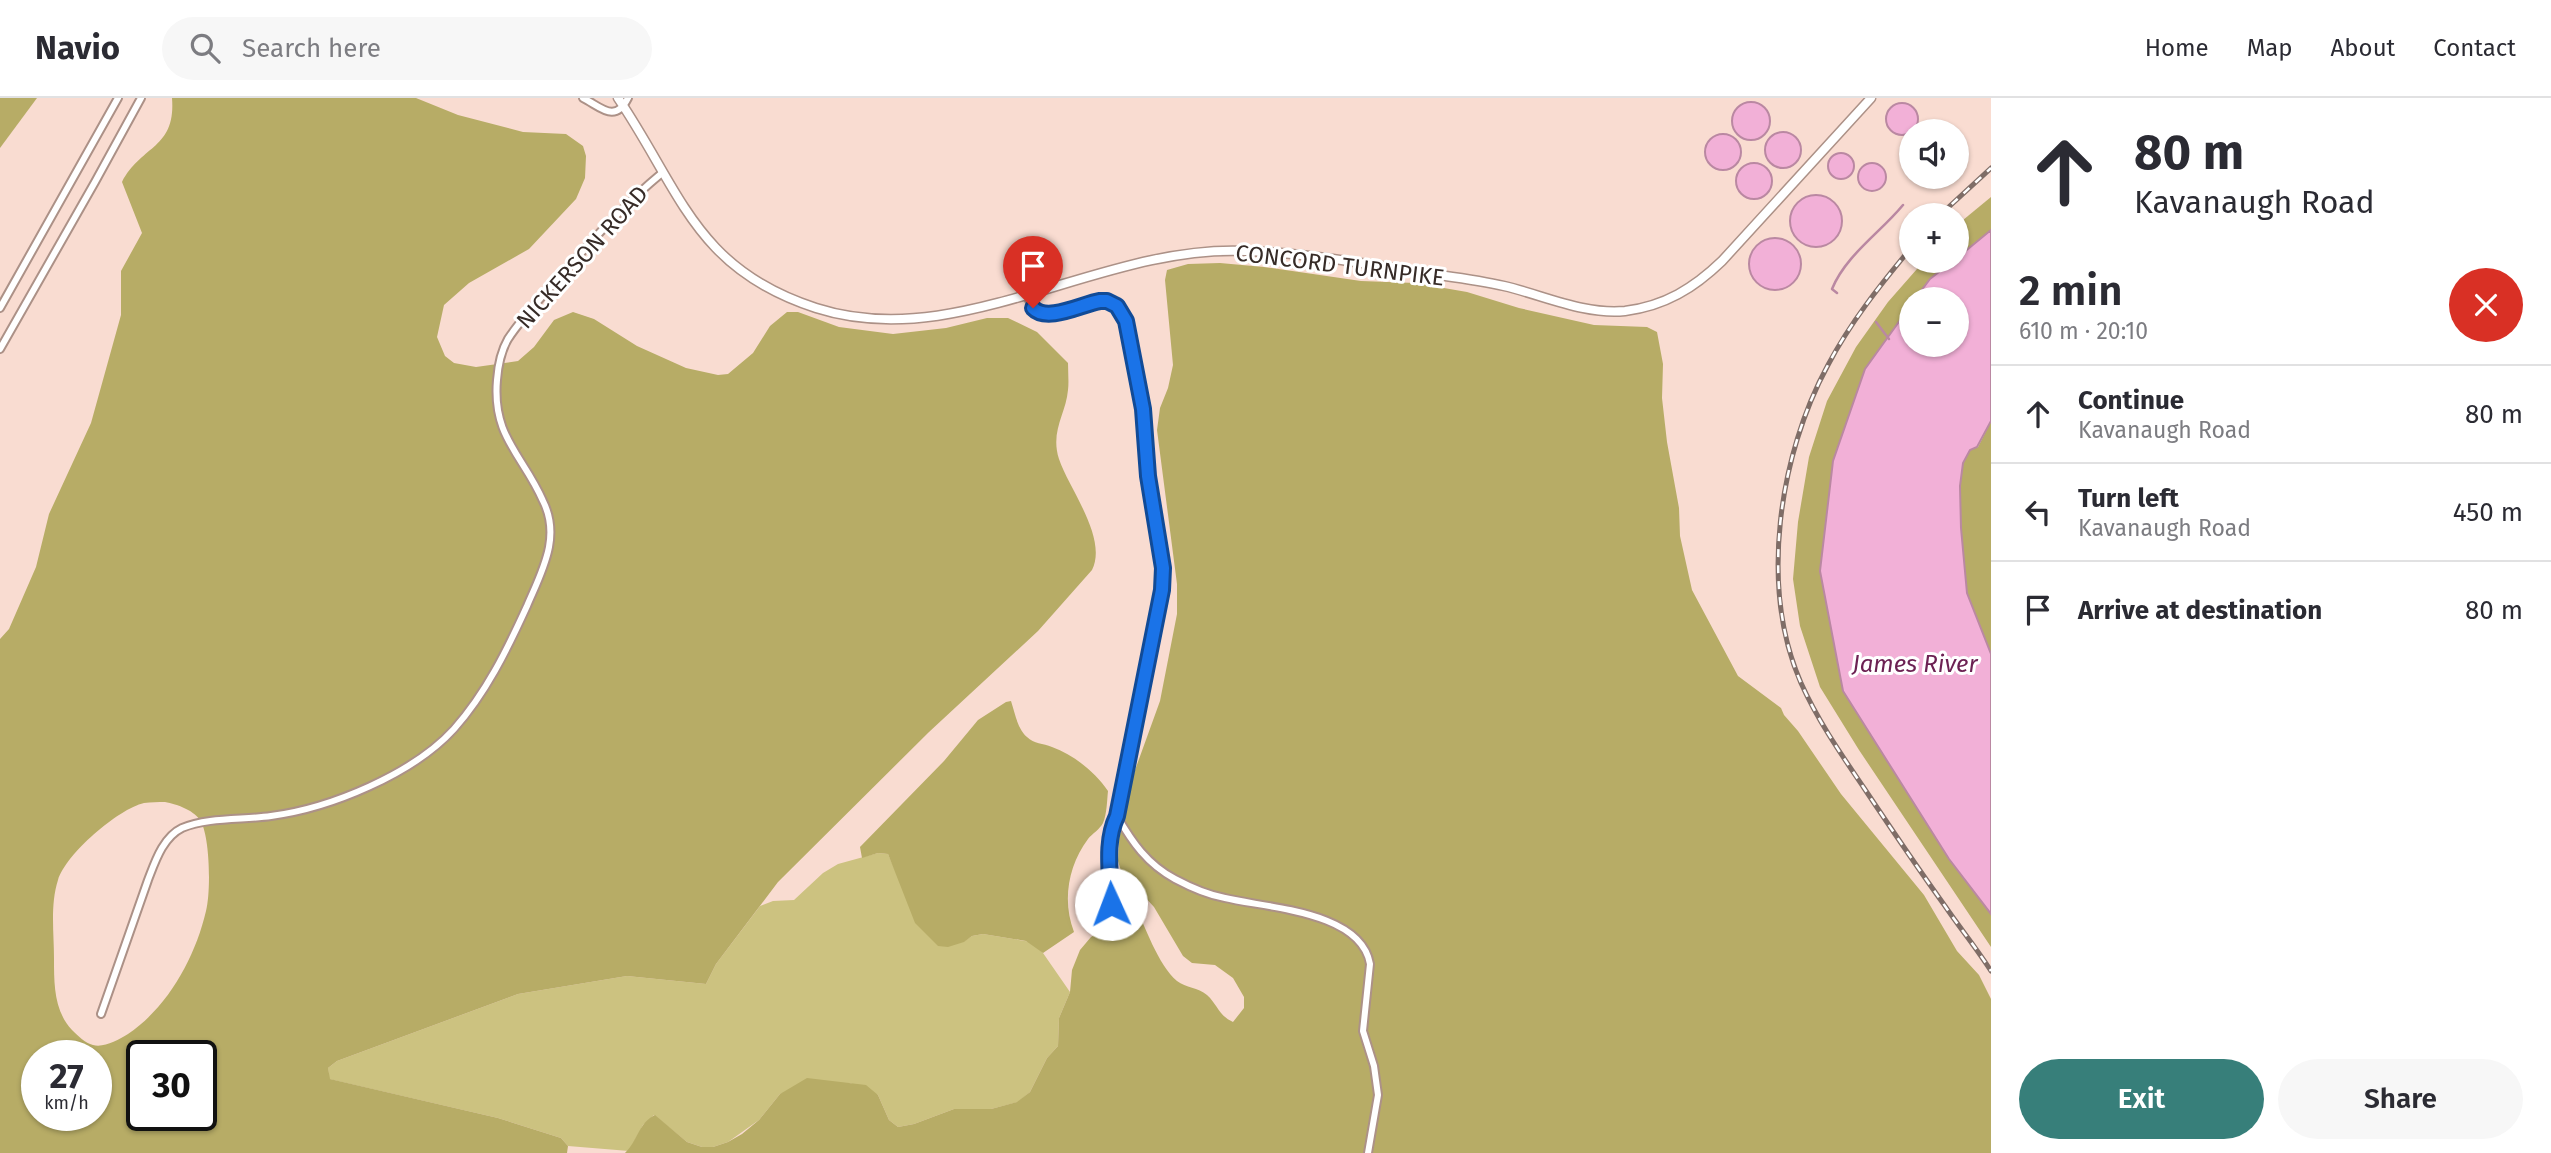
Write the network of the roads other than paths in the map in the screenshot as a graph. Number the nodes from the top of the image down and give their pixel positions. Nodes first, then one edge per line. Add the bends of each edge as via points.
1 (118, 98) edge
2 (141, 98) edge
3 (583, 98) edge
4 (618, 98) edge
5 (1871, 98) edge
6 (626, 102) edge
7 (662, 173) junction
8 (1026, 294) junction
9 (0, 308) edge
10 (0, 349) edge
11 (1117, 816) junction
12 (1111, 904) dead end
13 (101, 1014) dead end
14 (1368, 1153) edge

1 - 9 street
2 - 10 street
3 - 6 street via 606,112 617,111
4 - 6 street, CONCORD TURNPIKE
5 - 8 street, CONCORD TURNPIKE via 1703,279 1667,300 1638,309 1602,311 1502,286 1344,260 1241,250 1155,259
6 - 7 street, CONCORD TURNPIKE
7 - 8 street, CONCORD TURNPIKE via 695,226 726,259 765,287 817,309 865,319 921,319
7 - 13 street, NICKERSON ROAD via 574,261 505,347 497,383 502,428 543,500 551,533 537,583 511,641 478,697 435,747 373,784 297,811 200,823 175,833 148,880
8 - 11 street via 1042,314 1100,301 1117,306 1126,321 1138,378 1162,590
11 - 12 street via 1110,841
11 - 14 street via 1142,855 1173,878 1221,898 1312,916 1349,933 1363,945 1370,964 1363,1031 1378,1095

